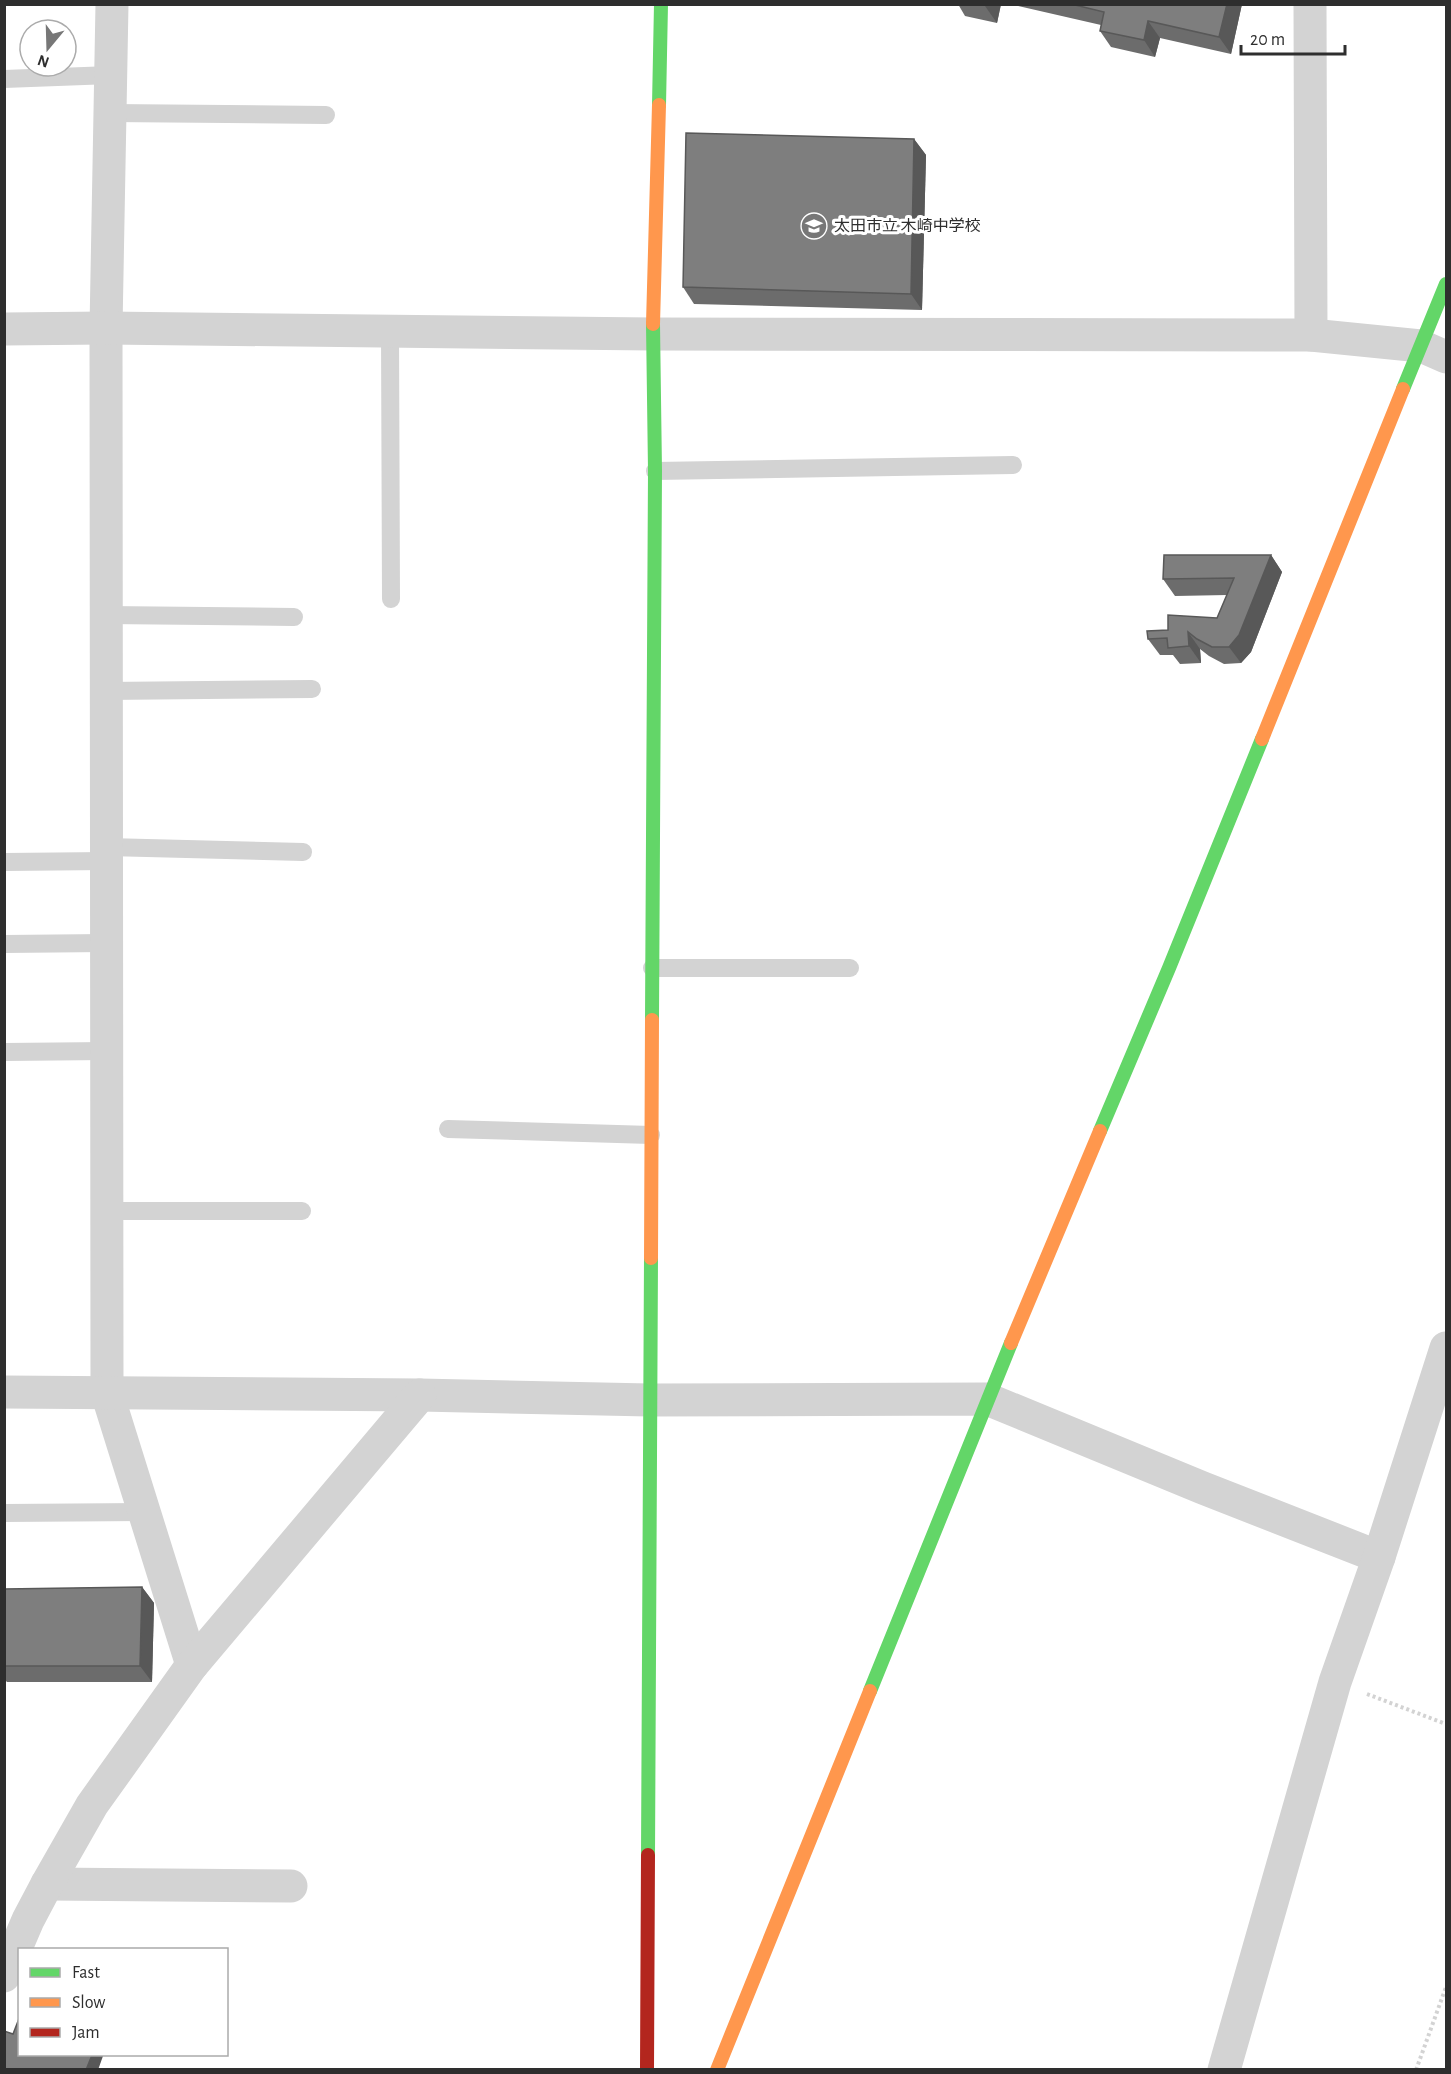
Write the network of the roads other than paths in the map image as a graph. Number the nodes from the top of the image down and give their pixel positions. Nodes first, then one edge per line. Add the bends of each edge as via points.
1 (112, 4) edge
2 (661, 4) edge
3 (1310, 4) edge
4 (111, 75) junction
5 (4, 79) edge
6 (110, 113) junction
7 (326, 116) dead end
8 (1446, 284) edge
9 (106, 328) junction
10 (4, 329) edge
11 (390, 331) junction
12 (653, 334) junction
13 (1311, 335) junction
14 (1434, 352) edge
15 (1013, 465) dead end
16 (655, 471) junction
17 (391, 599) dead end
18 (106, 615) junction
19 (294, 617) dead end
20 (312, 689) dead end
21 (106, 691) junction
22 (303, 852) dead end
23 (107, 854) junction
24 (4, 862) edge
25 (106, 943) junction
26 (4, 944) edge
27 (652, 968) junction
28 (850, 968) dead end
29 (107, 1051) junction
30 (4, 1052) edge
31 (448, 1129) dead end
32 (651, 1135) junction
33 (107, 1211) junction
34 (302, 1211) dead end
35 (1446, 1348) edge
36 (4, 1392) edge
37 (107, 1393) junction
38 (420, 1395) junction
39 (987, 1399) junction
40 (649, 1400) junction
41 (144, 1512) junction
42 (4, 1513) edge
43 (1379, 1557) junction
44 (192, 1665) junction
45 (47, 1884) junction
46 (291, 1886) dead end
47 (4, 1976) edge
48 (647, 2070) edge
49 (717, 2070) edge
50 (1224, 2070) edge

1 - 4 street
2 - 12 street
3 - 13 street
4 - 5 lane
4 - 6 street
6 - 7 lane
6 - 9 street
8 - 14 street
9 - 10 street
9 - 11 street
9 - 18 street
11 - 12 street
11 - 17 lane
12 - 13 street
12 - 16 street
13 - 14 street
14 - 39 street
15 - 16 lane
16 - 27 street
18 - 19 lane
18 - 21 street
20 - 21 lane
21 - 23 street
22 - 23 lane
23 - 24 lane
23 - 25 street
25 - 26 lane
25 - 29 street
27 - 28 lane
27 - 32 street
29 - 30 lane
29 - 33 street
31 - 32 lane
32 - 40 street
33 - 34 lane
33 - 37 street
35 - 43 street
36 - 37 street
37 - 38 street
37 - 41 street
38 - 40 street
38 - 44 street
39 - 40 street
39 - 43 street
39 - 49 street
40 - 48 street
41 - 42 lane
41 - 44 street
43 - 50 street via 1335,1682
44 - 45 street via 92,1805
45 - 46 street
45 - 47 street

